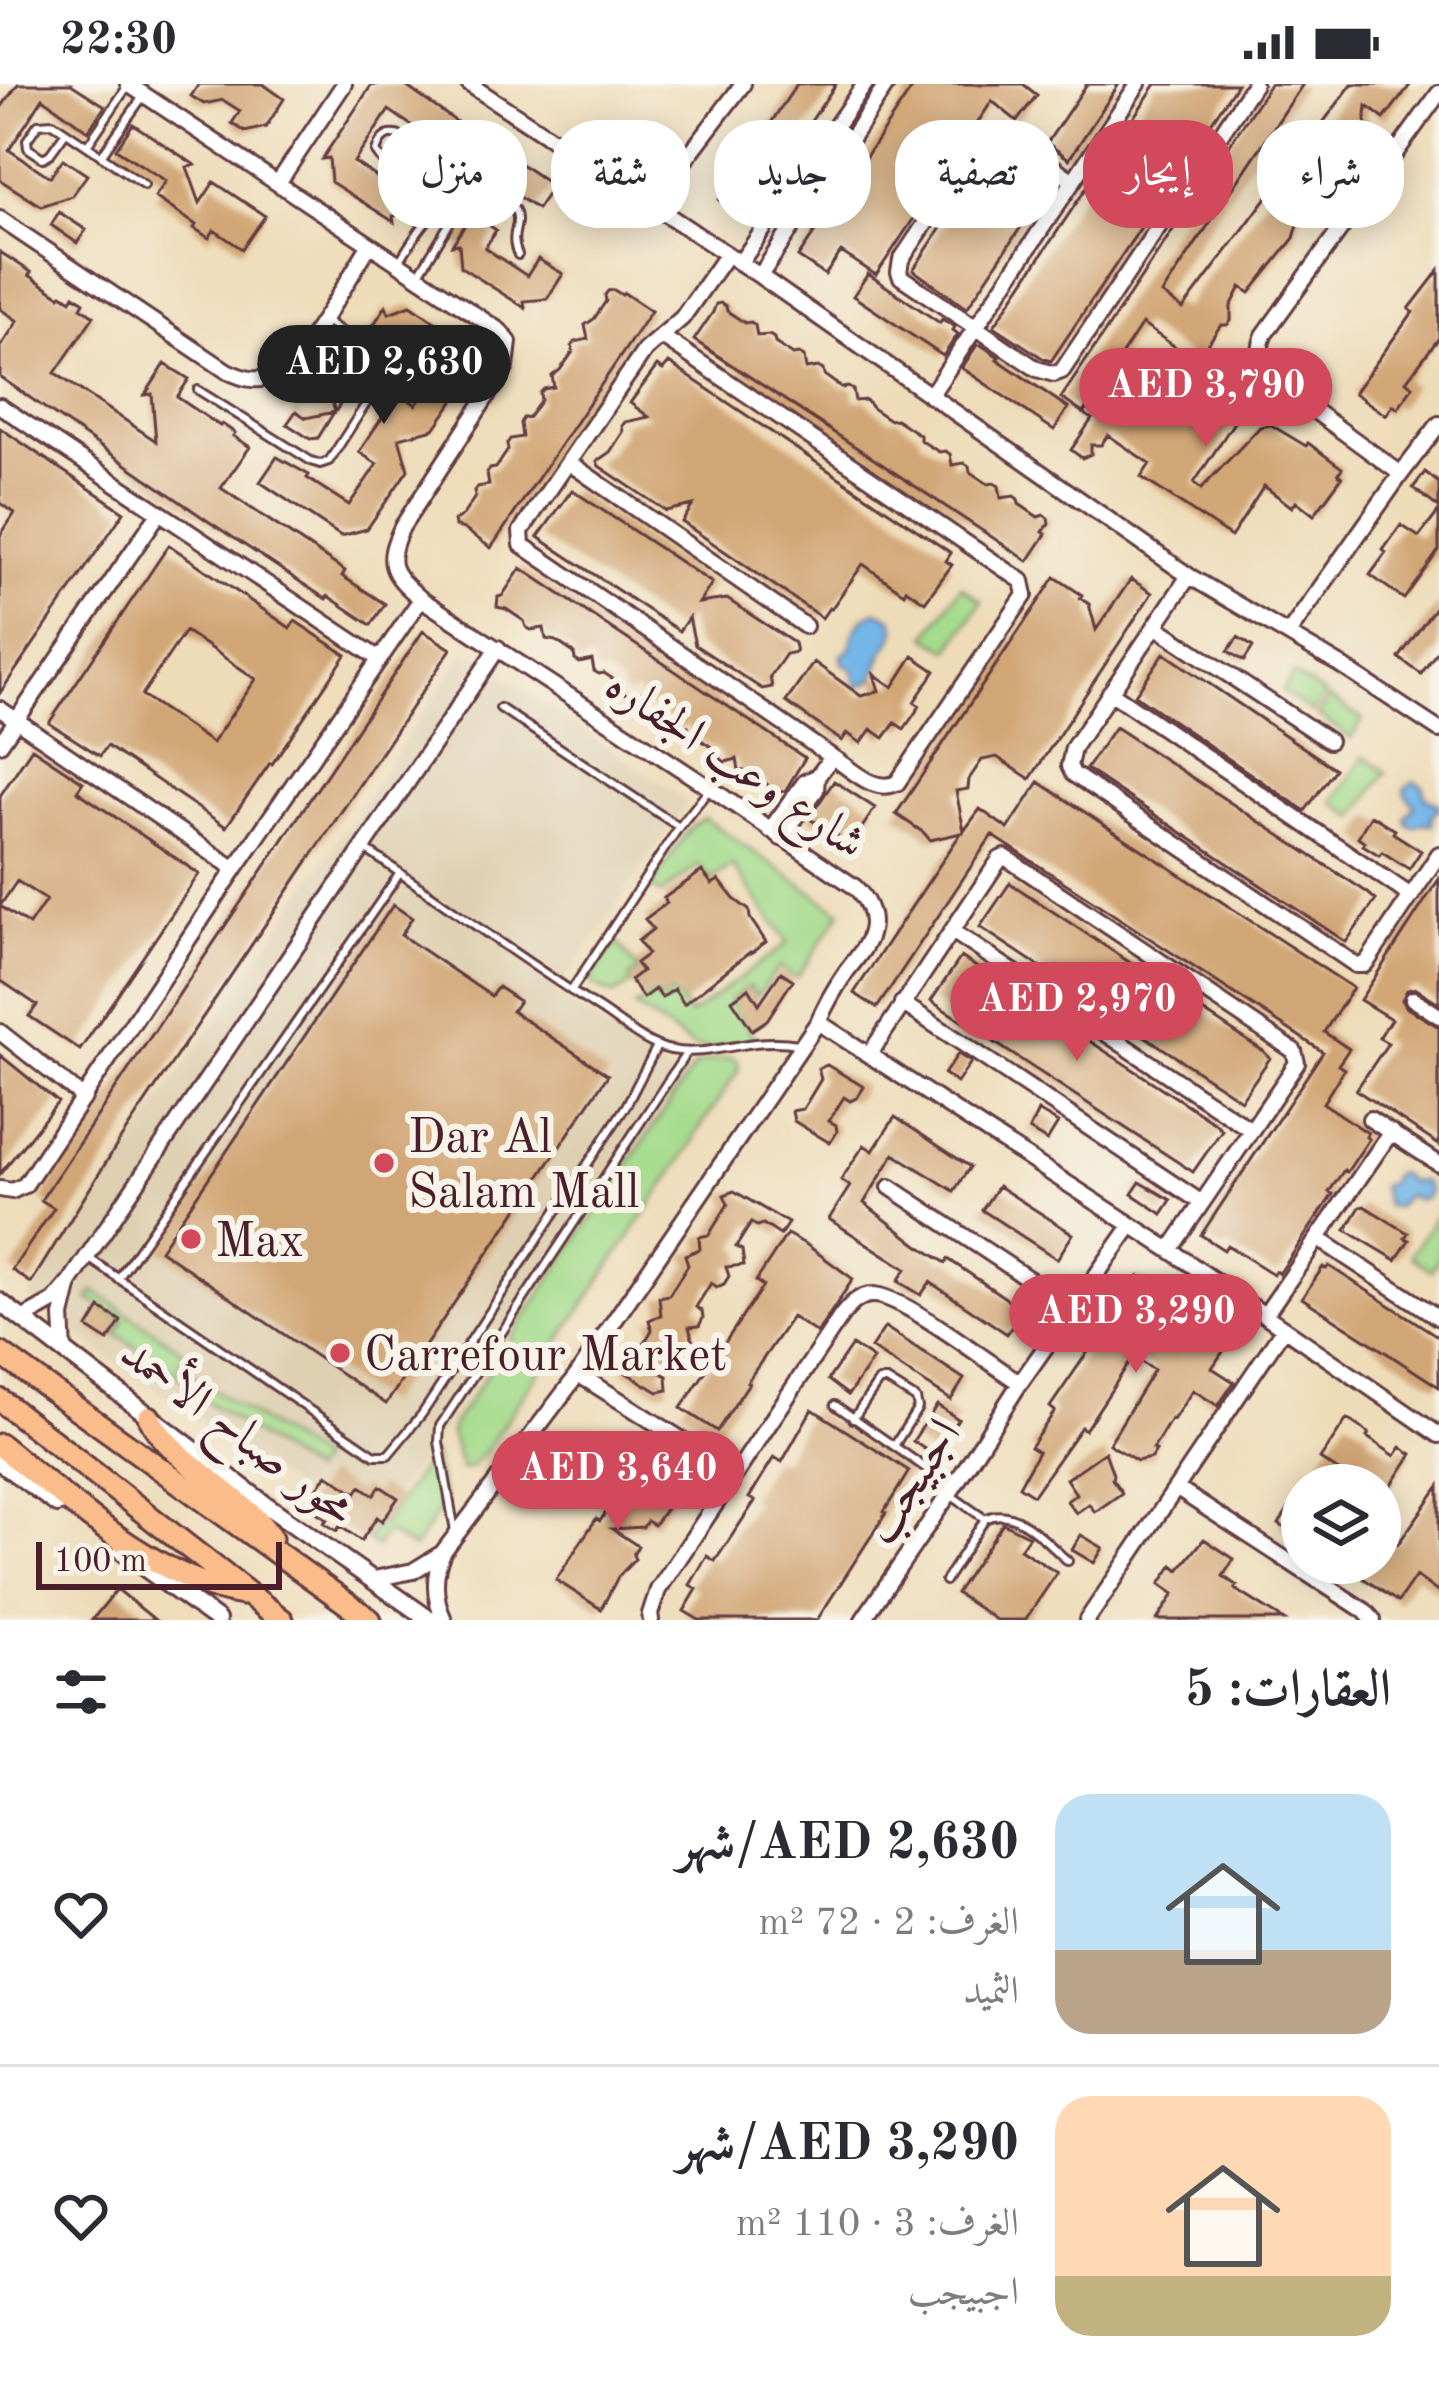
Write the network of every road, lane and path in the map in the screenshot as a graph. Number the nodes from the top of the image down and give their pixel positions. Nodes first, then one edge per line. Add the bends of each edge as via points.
1 (129, 84) edge
2 (344, 84) edge
3 (469, 84) edge
4 (743, 84) edge
5 (865, 84) edge
6 (887, 84) edge
7 (1138, 84) edge
8 (1254, 84) edge
9 (1439, 93) edge
10 (144, 94) junction
11 (67, 132) junction
12 (551, 137) edge
13 (87, 146) junction
14 (418, 148) joint
15 (690, 153) edge
16 (101, 156) junction
17 (1073, 181) junction
18 (278, 183) junction
19 (144, 185) dead end
20 (0, 219) edge
21 (421, 228) edge
22 (447, 228) edge
23 (515, 228) edge
24 (689, 228) edge
25 (369, 246) junction
26 (518, 256) dead end
27 (734, 259) junction
28 (397, 264) junction
29 (760, 276) junction
30 (417, 277) junction
31 (323, 319) junction
32 (975, 329) junction
33 (661, 336) junction
34 (309, 338) junction
35 (374, 366) junction
36 (198, 391) dead end
37 (930, 396) junction
38 (0, 406) edge
39 (1439, 424) edge
40 (568, 462) junction
41 (1401, 474) junction
42 (159, 513) junction
43 (1189, 576) junction
44 (421, 599) junction
45 (805, 626) dead end
46 (1155, 626) junction
47 (1288, 634) junction
48 (498, 648) junction
49 (378, 658) junction
50 (1110, 692) junction
51 (500, 708) dead end
52 (0, 709) edge
53 (16, 720) junction
54 (1439, 730) edge
55 (1329, 741) dead end
56 (0, 744) edge
57 (832, 757) junction
58 (710, 788) junction
59 (679, 827) junction
60 (776, 834) junction
61 (363, 848) junction
62 (1439, 854) edge
63 (235, 869) junction
64 (400, 873) junction
65 (1411, 896) junction
66 (952, 931) junction
67 (571, 991) junction
68 (1413, 999) dead end
69 (902, 1004) junction
70 (1439, 1016) edge
71 (818, 1022) junction
72 (0, 1032) edge
73 (802, 1045) junction
74 (657, 1046) junction
75 (687, 1052) junction
76 (869, 1055) junction
77 (84, 1098) junction
78 (1370, 1119) dead end
79 (1251, 1130) junction
80 (1391, 1132) junction
81 (1439, 1164) edge
82 (890, 1187) dead end
83 (0, 1189) edge
84 (1202, 1203) junction
85 (1131, 1226) junction
86 (1319, 1239) junction
87 (1170, 1250) junction
88 (87, 1257) junction
89 (118, 1279) junction
90 (70, 1282) junction
91 (0, 1302) edge
92 (1074, 1309) junction
93 (1265, 1316) junction
94 (1439, 1318) edge
95 (22, 1319) junction
96 (1284, 1328) junction
97 (64, 1351) junction
98 (0, 1352) edge
99 (578, 1374) junction
100 (1020, 1383) junction
101 (0, 1400) edge
102 (835, 1406) dead end
103 (149, 1417) junction
104 (853, 1419) junction
105 (1439, 1436) edge
106 (0, 1445) edge
107 (894, 1447) junction
108 (4, 1466) edge
109 (736, 1474) junction
110 (1176, 1488) junction
111 (952, 1490) junction
112 (985, 1519) junction
113 (456, 1534) junction
114 (443, 1552) junction
115 (280, 1554) junction
116 (1068, 1561) dead end
117 (374, 1580) junction
118 (945, 1581) dead end
119 (247, 1594) junction
120 (217, 1620) edge
121 (282, 1620) edge
122 (370, 1620) edge
123 (430, 1620) edge
124 (444, 1620) edge
125 (651, 1620) edge
126 (863, 1620) edge
127 (1087, 1620) edge
128 (1373, 1620) edge

1 - 10 street
1 - 13 lane
2 - 18 street
3 - 12 street
4 - 15 street
5 - 27 street
6 - 29 street
7 - 17 street
8 - 32 street via 1062,371 1046,373
9 - 41 street via 1259,348 1275,382
10 - 16 lane
10 - 18 street
11 - 11 lane via 38,124 28,148 44,158
11 - 13 lane
13 - 16 lane
14 - 14 lane via 390,135 376,152 400,169
16 - 19 lane
17 - 32 street
17 - 32 street via 1006,133 991,134 901,260 907,283
18 - 25 street
20 - 34 street via 243,379 276,375
21 - 28 lane
22 - 30 lane
23 - 26 lane
24 - 27 street
25 - 28 street
25 - 31 street
27 - 29 street
27 - 33 street
28 - 30 street
29 - 37 street
30 - 44 street, شارع وعب الجفاره via 506,336 510,354 391,550 392,568
31 - 34 street
31 - 35 lane via 361,345
32 - 37 street
33 - 40 street
33 - 57 street via 1024,585 1025,595 897,783 878,786
34 - 35 lane via 347,363
35 - 36 lane via 379,384 324,464
37 - 43 street
38 - 42 street
39 - 41 street
40 - 45 street
40 - 57 street via 521,531 526,550
41 - 47 street
42 - 49 street
42 - 53 street
43 - 46 street
43 - 47 street
44 - 48 street, شارع وعب الجفاره
44 - 49 street
46 - 50 street
46 - 55 street
47 - 54 street
48 - 58 street, شارع وعب الجفاره
48 - 61 street
49 - 63 street
50 - 65 street
50 - 65 street via 1072,748 1069,766 1119,806 1356,965 1370,959
51 - 59 lane
52 - 53 street
53 - 56 street
53 - 63 street
57 - 60 street via 816,790
58 - 59 lane
58 - 60 street, شارع وعب الجفاره
59 - 67 lane
60 - 71 street, شارع وعب الجفاره via 855,887 872,919 865,946
61 - 64 lane
61 - 88 street
62 - 65 street
63 - 77 street
64 - 67 lane
64 - 89 lane
66 - 69 street
66 - 79 street
66 - 79 street via 1002,857 1063,896 1294,1051 1297,1063
67 - 74 lane
68 - 70 street
69 - 76 street
69 - 84 street
71 - 73 street, شارع وعب الجفاره
71 - 76 street
72 - 77 street
73 - 75 lane via 758,1041
73 - 99 street, شارع وعب الجفاره
74 - 75 lane
74 - 89 lane via 614,1125 388,1456 375,1455
75 - 113 lane via 440,1426
76 - 85 street
77 - 83 street via 25,1185
78 - 80 street
79 - 84 street
80 - 81 street
80 - 86 street
82 - 92 street
84 - 87 street
85 - 87 street
85 - 92 street, اجبيجب
86 - 93 street
86 - 94 street
87 - 93 street
88 - 89 lane
88 - 90 street
90 - 95 street
90 - 97 street
91 - 95 street, محور صباح الأحمد
92 - 100 street, اجبيجب
93 - 96 street
95 - 97 street, محور صباح الأحمد
96 - 105 street
96 - 110 street
97 - 103 street, محور صباح الأحمد
98 - 115 highway, محور صباح الأحمد
99 - 109 street
99 - 113 street, شارع وعب الجفاره
100 - 109 street via 899,1302 866,1295 842,1315
100 - 111 street, اجبيجب
101 - 119 highway
102 - 104 lane
103 - 115 highway via 257,1520
103 - 117 street, محور صباح الأحمد
104 - 107 lane
104 - 107 lane via 878,1381 916,1399
106 - 119 highway via 163,1564
107 - 111 lane
108 - 120 street
109 - 125 street via 658,1589
110 - 127 street
110 - 128 street
111 - 112 lane
111 - 126 street, اجبيجب
112 - 116 lane via 1013,1516
112 - 118 lane
113 - 114 street, شارع وعب الجفاره
114 - 117 street, شارع وعب الجفاره via 413,1571
114 - 124 street via 436,1580
115 - 122 highway, محور صباح الأحمد
117 - 123 street, محور صباح الأحمد
119 - 121 highway

